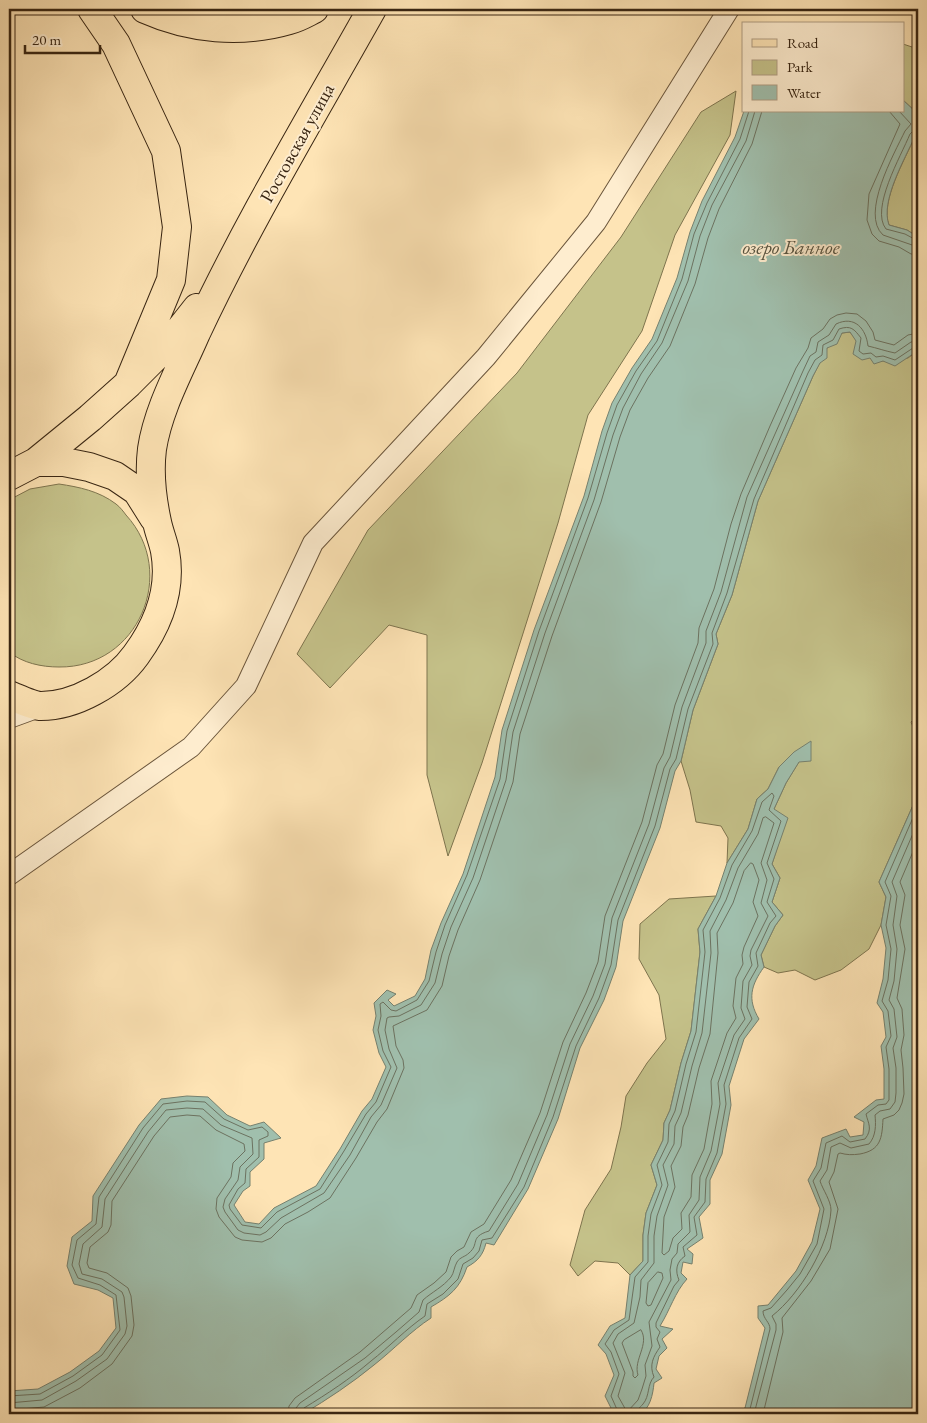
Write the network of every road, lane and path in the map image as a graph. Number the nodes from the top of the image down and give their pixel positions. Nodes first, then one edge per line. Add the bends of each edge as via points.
1 (92, 9) edge
2 (145, 9) edge
3 (314, 9) edge
4 (372, 9) edge
5 (729, 9) edge
6 (222, 278) junction
7 (128, 384) junction
8 (17, 471) edge
9 (157, 521) junction
10 (9, 694) edge
11 (39, 707) junction
12 (9, 718) edge
13 (9, 875) edge

1 - 7 main road via 116,44 166,150 178,227 171,280
2 - 3 main road via 188,24 239,29 290,20
4 - 6 main road, Ростовская улица
5 - 13 street via 596,222 486,357 313,543 246,686 191,747
6 - 7 main road via 170,341
6 - 9 main road via 160,420 152,450 151,480
7 - 8 main road via 90,418
8 - 9 main road via 64,462 116,476 137,491
9 - 11 main road via 165,552 166,591 158,620 135,657 105,685 70,701
10 - 11 main road
11 - 12 street

